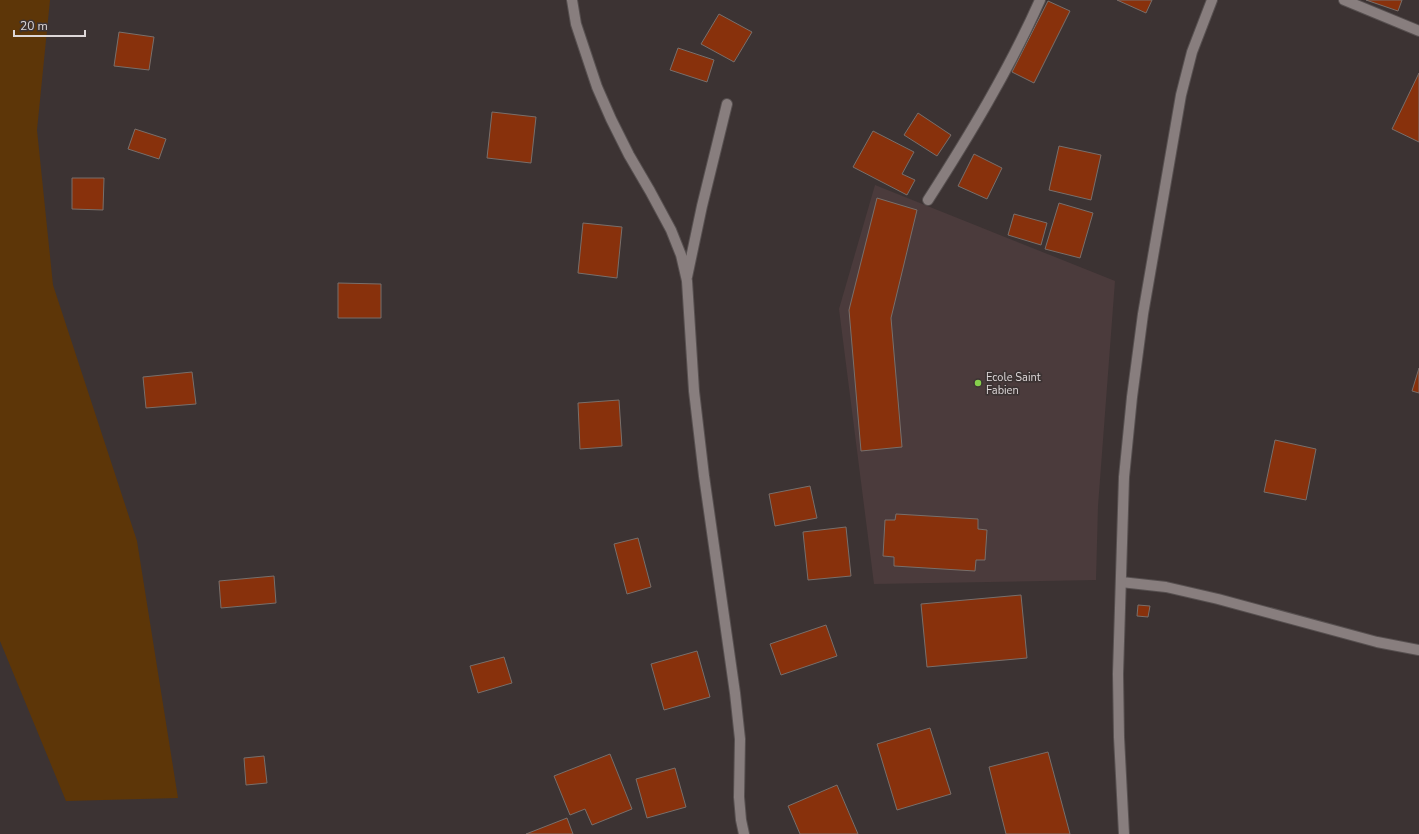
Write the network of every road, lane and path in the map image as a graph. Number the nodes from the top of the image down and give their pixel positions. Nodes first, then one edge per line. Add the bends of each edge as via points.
1 (572, 0) edge
2 (1040, 0) edge
3 (1212, 0) edge
4 (1344, 0) edge
5 (1419, 31) edge
6 (727, 104) dead end
7 (928, 200) dead end
8 (687, 281) junction
9 (1121, 582) junction
10 (1419, 650) edge
11 (744, 834) edge
12 (1124, 834) edge

1 - 8 street via 576,24 597,87 629,155 671,230
2 - 7 street via 999,82 957,156
3 - 9 street via 1192,52 1182,95 1143,314 1124,477
4 - 5 street
6 - 8 street
8 - 11 street via 695,399 704,476 736,693 740,739 739,797
9 - 10 street via 1181,590 1377,642
9 - 12 street via 1118,713

